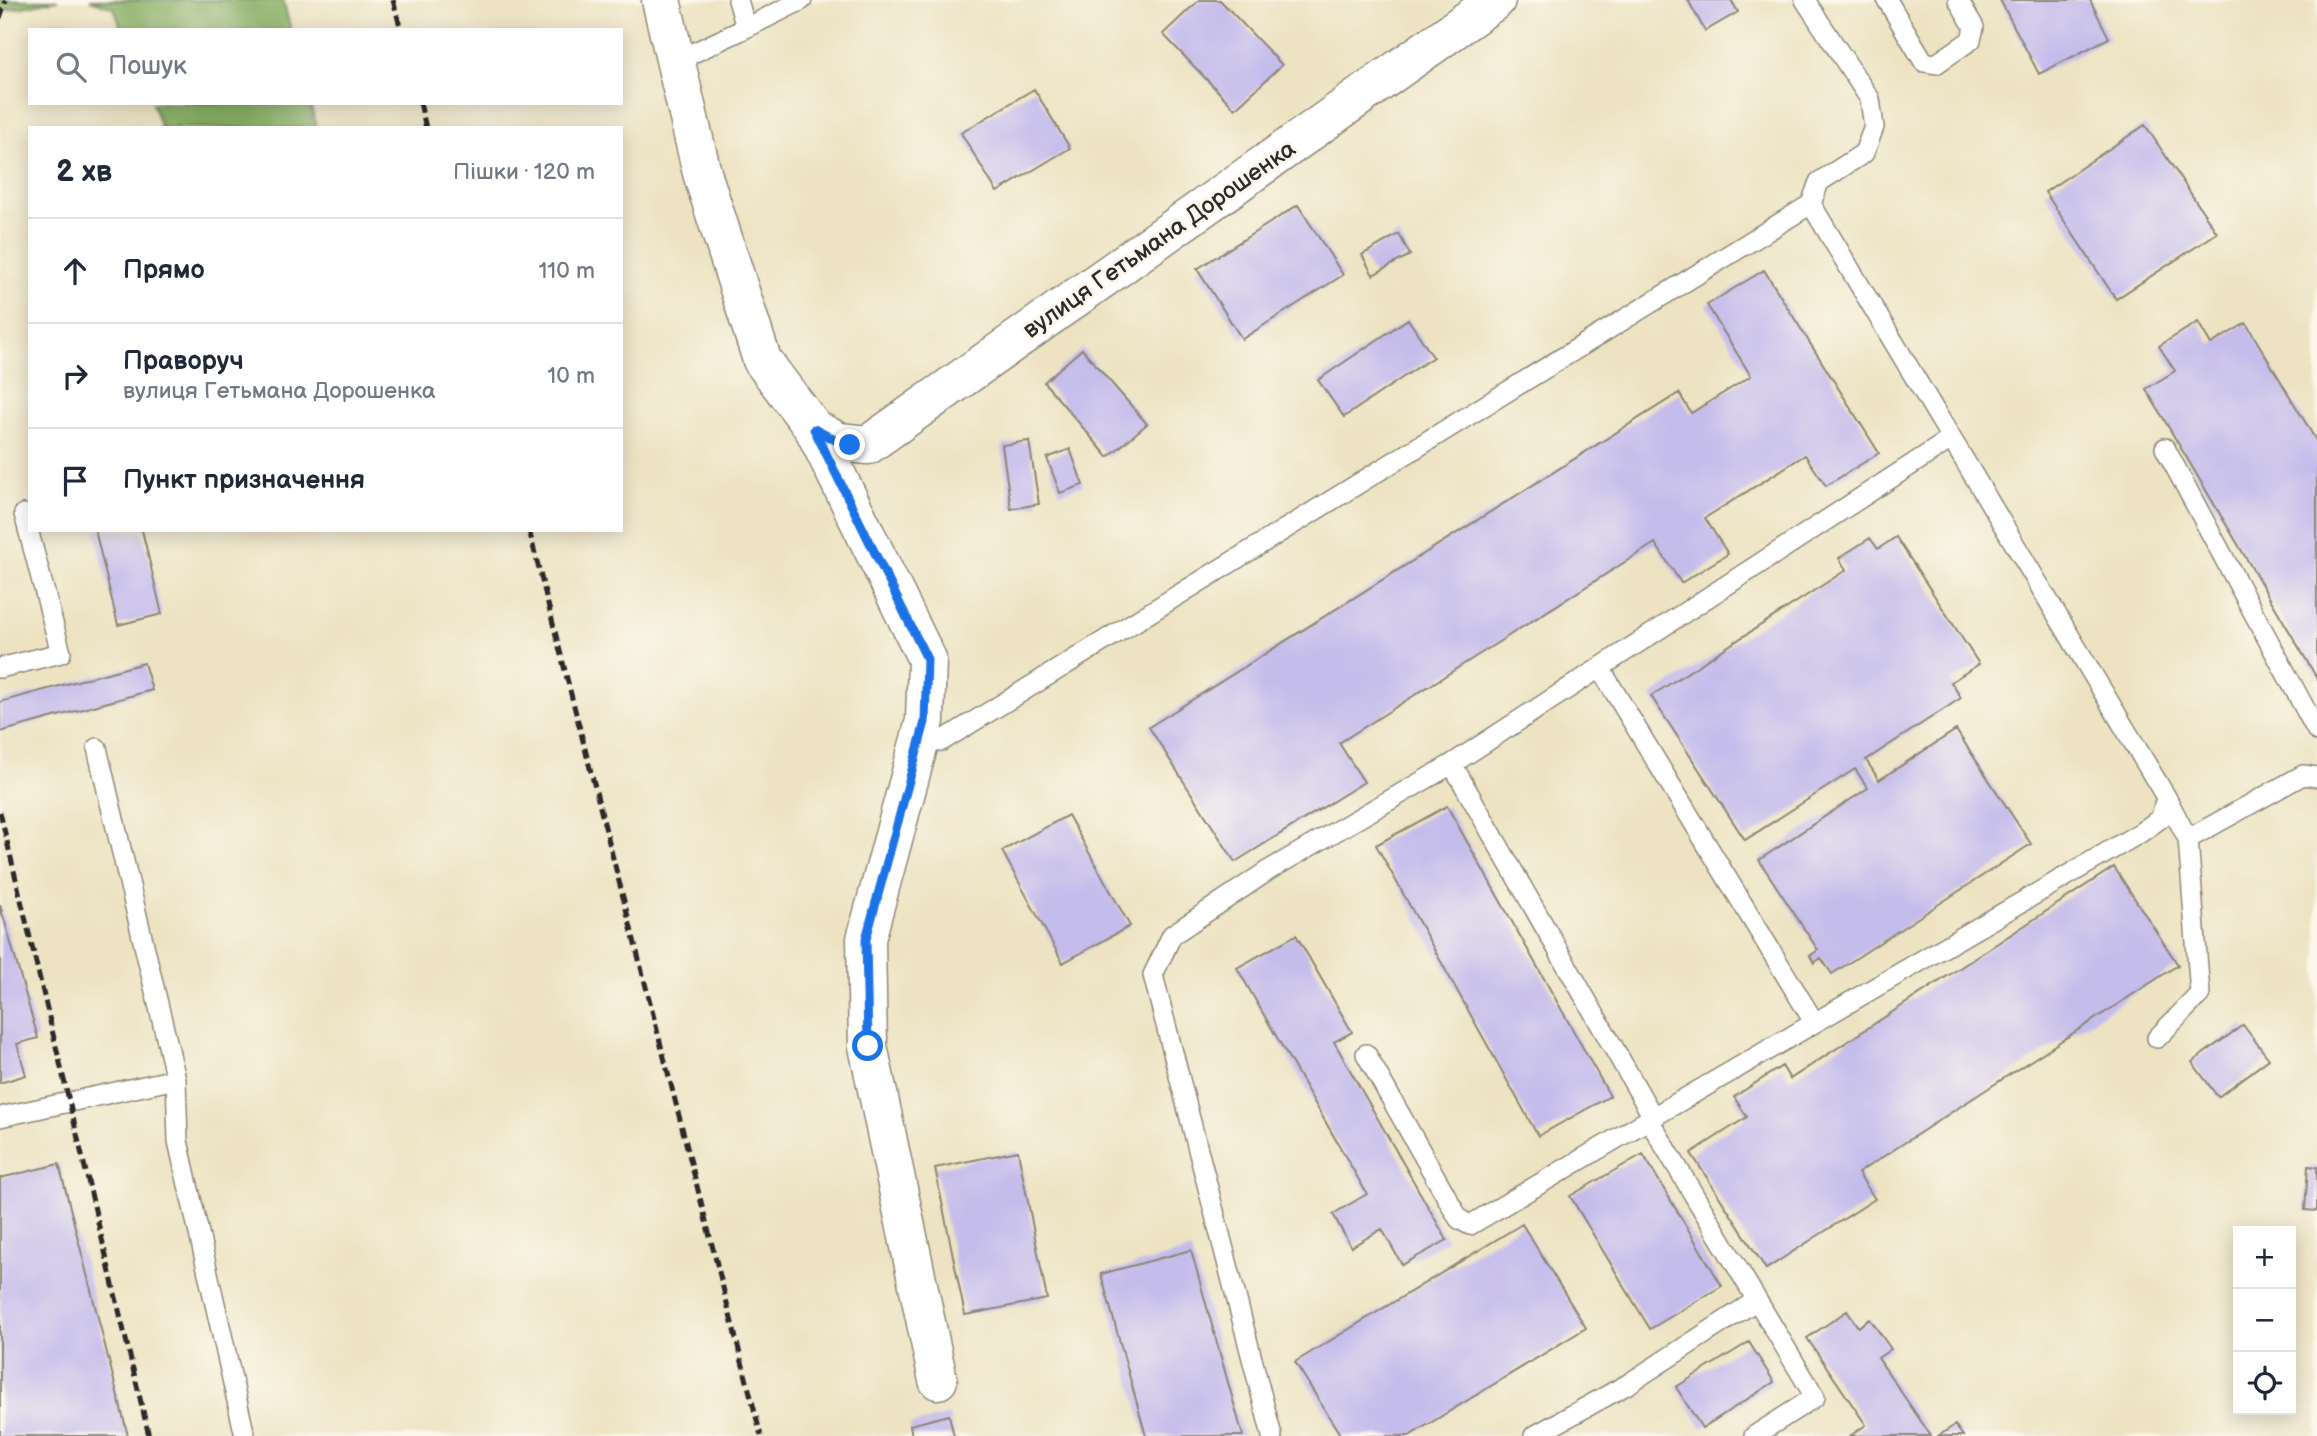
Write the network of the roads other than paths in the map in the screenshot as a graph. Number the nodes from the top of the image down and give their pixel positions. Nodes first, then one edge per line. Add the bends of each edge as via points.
1 (661, 0) edge
2 (738, 0) edge
3 (802, 0) edge
4 (1496, 0) edge
5 (1805, 0) edge
6 (1888, 0) edge
7 (1958, 0) edge
8 (746, 28) junction
9 (676, 61) junction
10 (1811, 204) junction
11 (814, 429) junction
12 (1951, 439) junction
13 (2165, 448) dead end
14 (24, 514) dead end
15 (28, 529) edge
16 (29, 532) edge
17 (0, 667) edge
18 (1600, 668) junction
19 (2317, 731) edge
20 (919, 742) junction
21 (97, 748) dead end
22 (1452, 764) junction
23 (2317, 777) edge
24 (2165, 797) junction
25 (2188, 839) junction
26 (1814, 1022) junction
27 (2157, 1038) dead end
28 (1366, 1054) dead end
29 (176, 1079) junction
30 (0, 1116) edge
31 (1651, 1119) junction
32 (1757, 1300) junction
33 (938, 1380) dead end
34 (245, 1436) edge
35 (1272, 1436) edge
36 (1534, 1436) edge
37 (1754, 1436) edge

1 - 9 street
2 - 8 lane
3 - 8 lane
4 - 11 street, вулиця Гетьмана Дорошенка via 868,445 839,442
5 - 10 lane via 1870,99 1874,127 1864,153 1819,182
6 - 7 lane via 1924,62 1936,64 1971,40 1974,27
8 - 9 lane
9 - 11 street via 702,173 762,360
10 - 12 lane
10 - 20 lane via 943,741
11 - 20 street via 927,659 925,722
12 - 18 lane
12 - 24 lane
13 - 19 lane
14 - 15 lane
16 - 17 lane via 61,653
18 - 22 lane
18 - 26 lane
20 - 33 street via 866,939 868,1046
21 - 29 lane
22 - 31 lane
22 - 35 lane via 1269,870 1172,935 1153,975
23 - 25 lane via 2303,775
24 - 25 lane
24 - 26 lane via 2161,818 2140,833
25 - 27 lane via 2200,993
26 - 31 lane
28 - 31 lane via 1459,1219 1470,1225
29 - 30 lane
29 - 34 lane via 178,1142
31 - 32 lane
32 - 36 lane via 1628,1384
32 - 37 lane via 1815,1397

